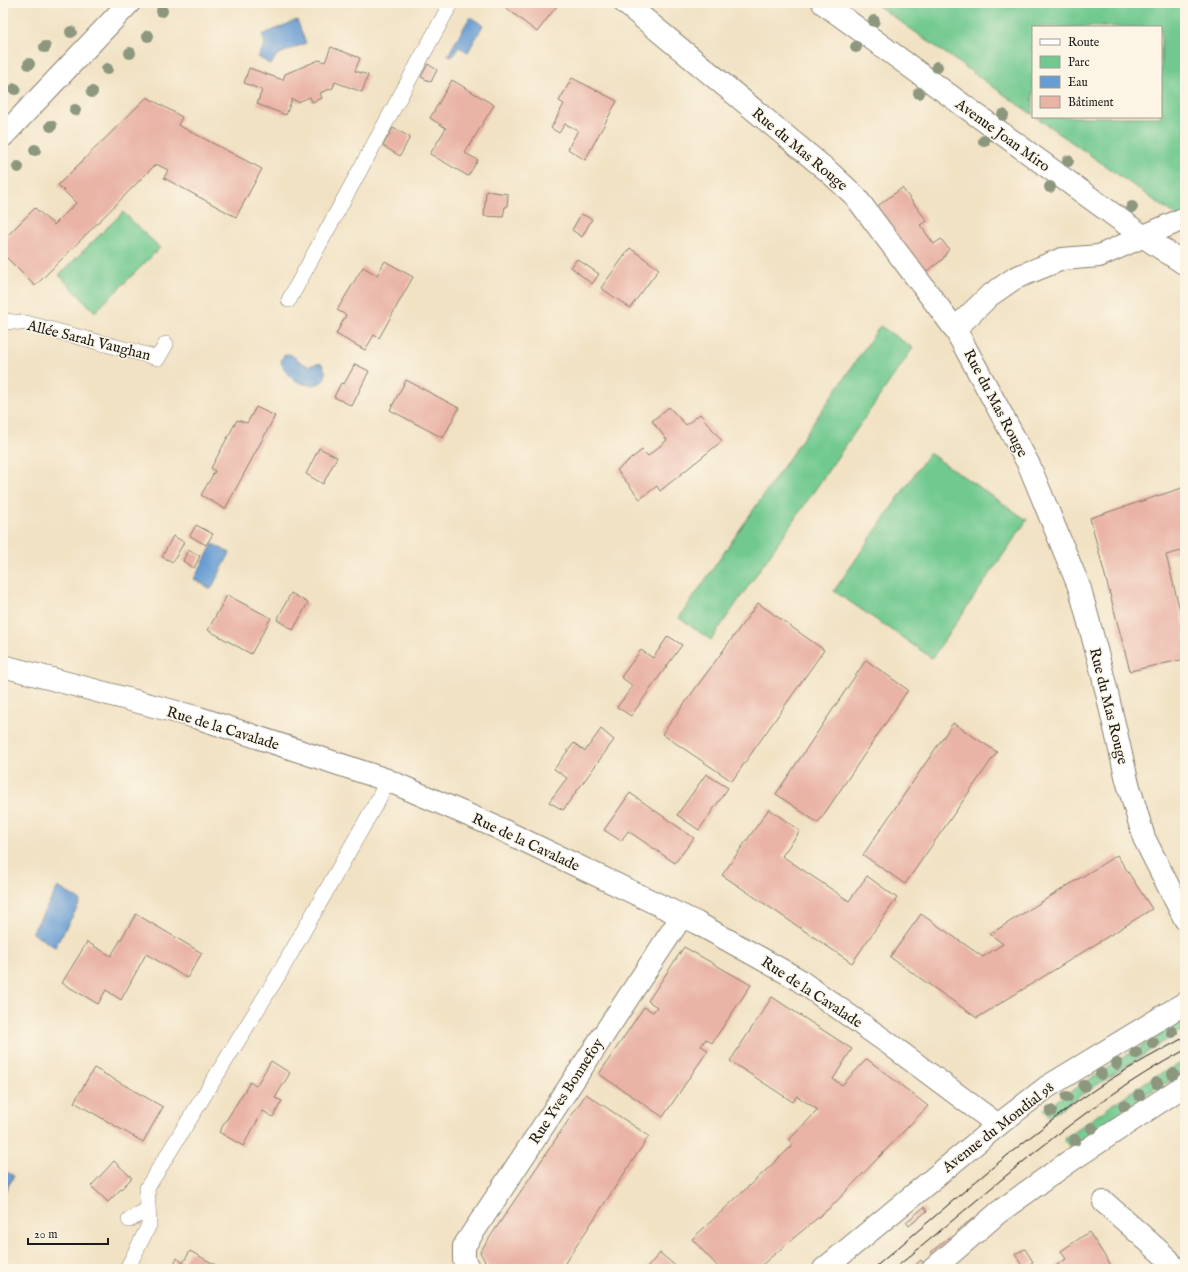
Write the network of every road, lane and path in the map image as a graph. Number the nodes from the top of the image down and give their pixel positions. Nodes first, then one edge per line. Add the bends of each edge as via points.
1 (129, 3) edge
2 (450, 3) edge
3 (625, 3) edge
4 (824, 3) edge
5 (3, 136) edge
6 (1185, 218) edge
7 (1144, 237) junction
8 (1185, 264) edge
9 (288, 300) dead end
10 (3, 321) edge
11 (955, 328) junction
12 (166, 344) dead end
13 (3, 666) edge
14 (387, 780) junction
15 (1183, 915) edge
16 (682, 916) junction
17 (1185, 1003) edge
18 (1185, 1085) edge
19 (998, 1125) junction
20 (1104, 1202) dead end
21 (148, 1209) junction
22 (129, 1220) dead end
23 (128, 1269) edge
24 (468, 1269) edge
25 (824, 1269) edge
26 (933, 1269) edge
27 (1175, 1269) edge

1 - 5 street
2 - 9 lane
3 - 11 street, Rue du Mas Rouge via 855,196
4 - 7 street, Avenue Joan Miro
6 - 7 street
7 - 8 street, Avenue Joan Miro
7 - 11 street via 1099,256 1062,259 1016,278 989,296
10 - 12 lane, Allée Sarah Vaughan via 26,323 158,358
11 - 15 street, Rue du Mas Rouge via 1029,465 1080,589 1127,780 1144,838
13 - 14 street, Rue de la Cavalade via 199,718
14 - 16 street, Rue de la Cavalade via 496,827
14 - 21 lane via 279,974 147,1188
16 - 19 street, Rue de la Cavalade via 796,978
16 - 24 street, Rue Yves Bonnefoy via 464,1246 464,1260
17 - 19 street, Avenue du Mondial 98 via 1047,1087
18 - 26 street via 1070,1161 999,1212
19 - 25 street, Avenue du Mondial 98
20 - 27 street
21 - 22 lane
21 - 23 lane via 149,1225

